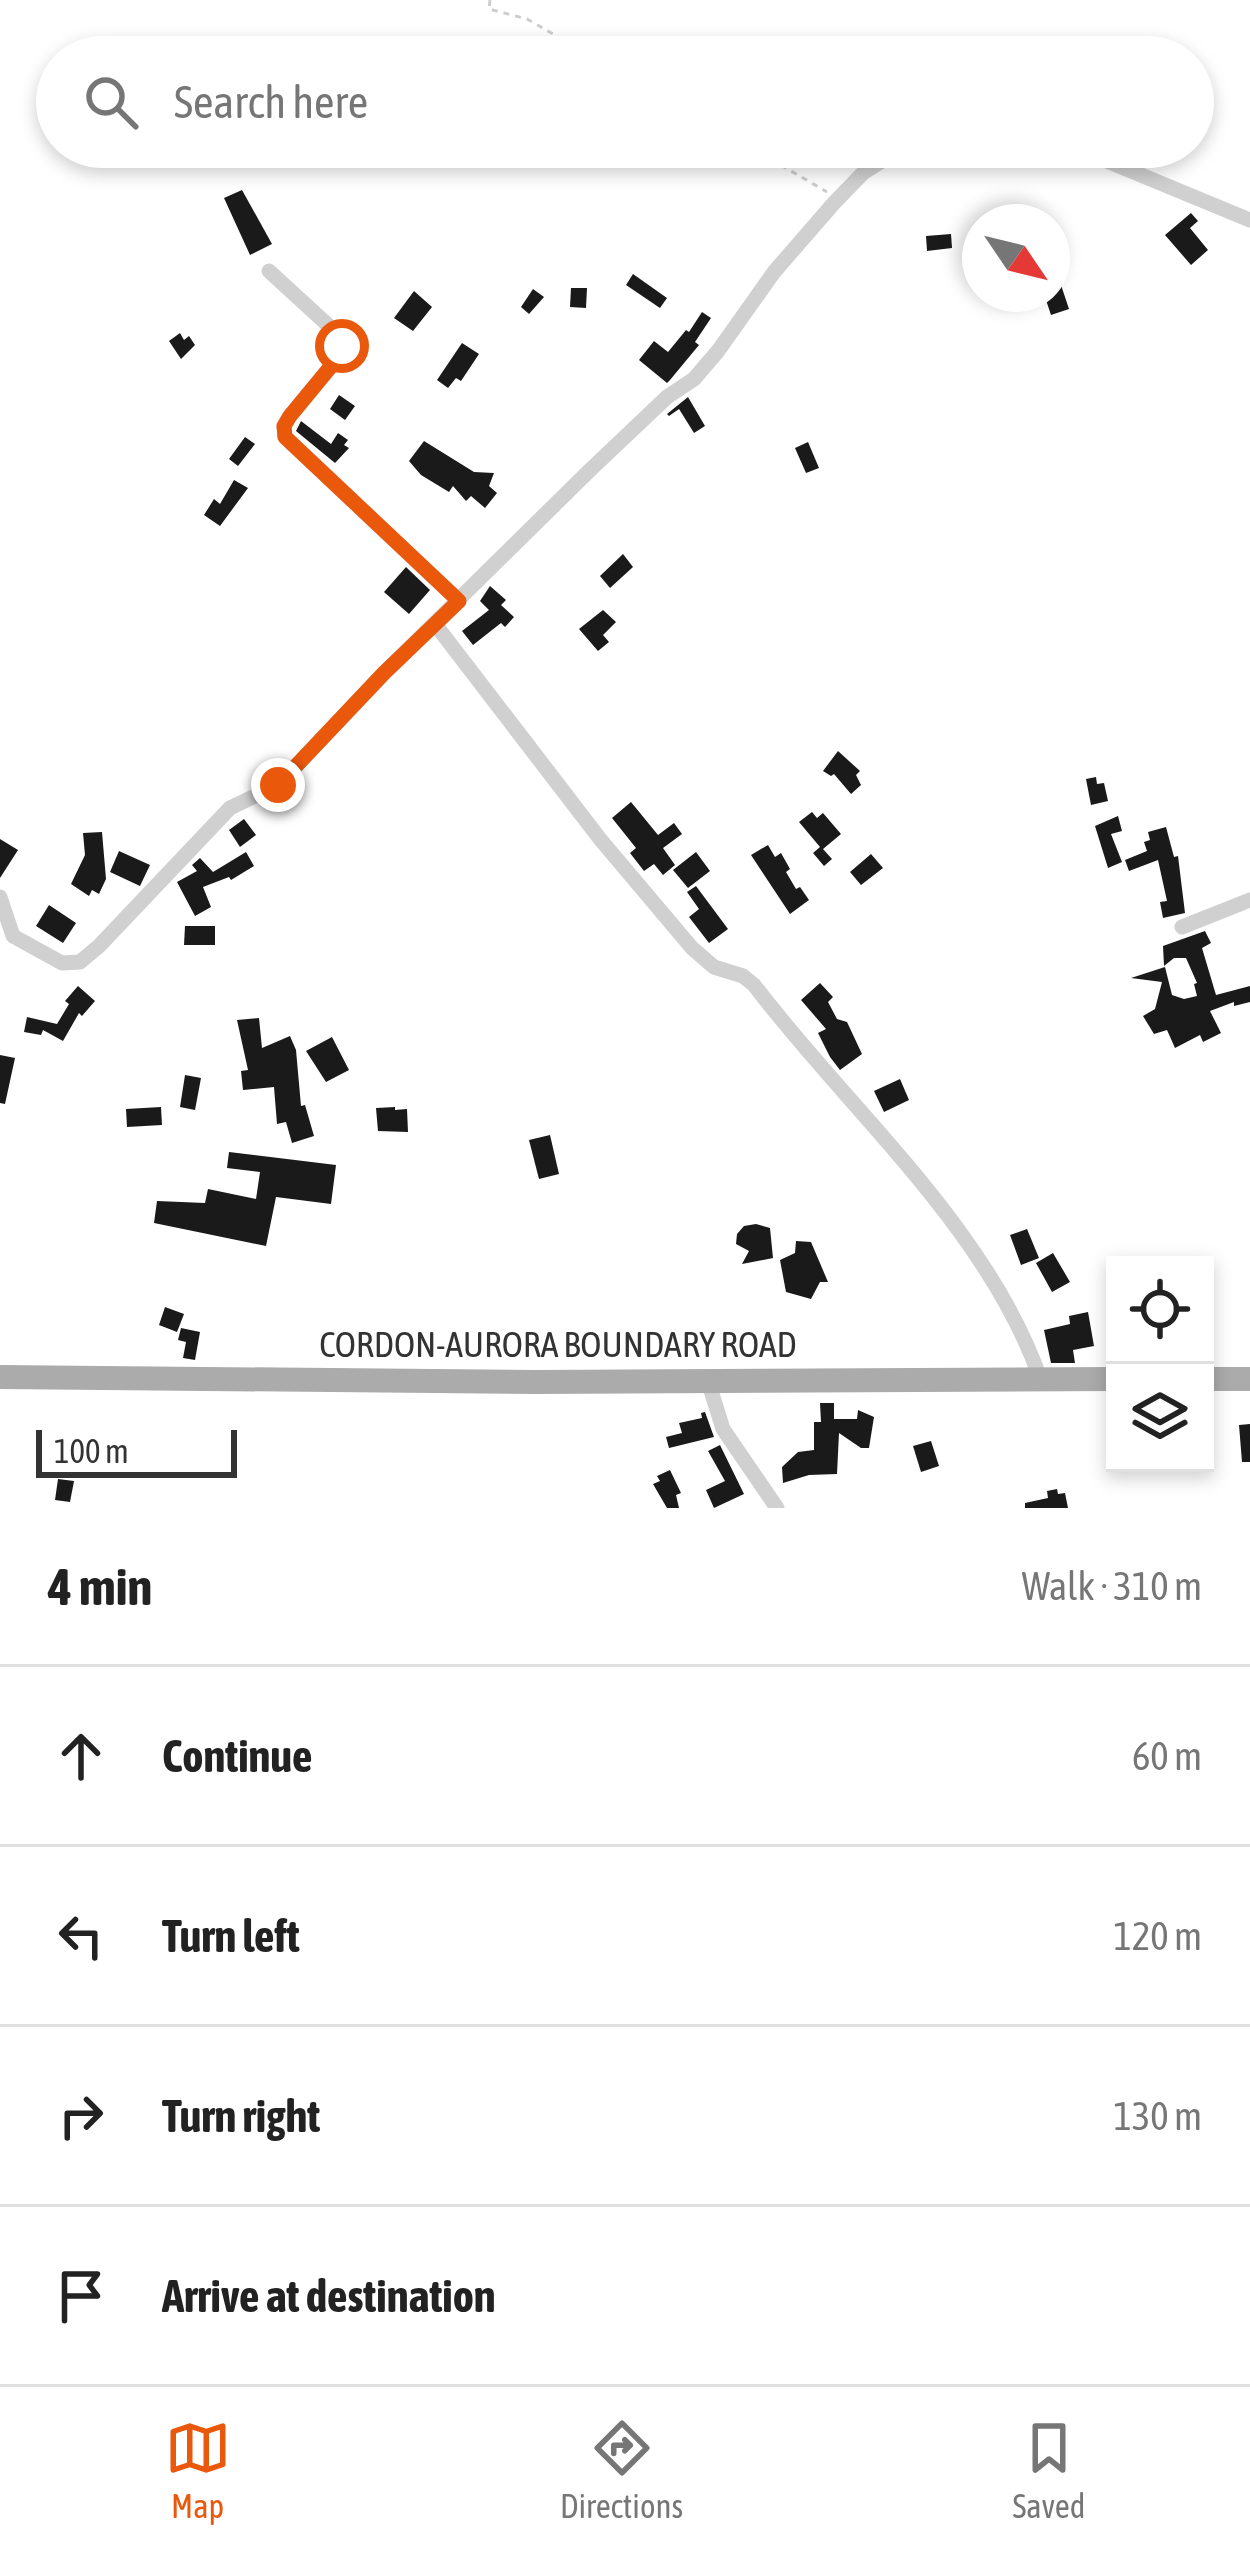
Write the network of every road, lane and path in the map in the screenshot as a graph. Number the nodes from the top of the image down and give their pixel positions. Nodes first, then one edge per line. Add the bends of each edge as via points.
1 (490, 0) edge
2 (557, 36) edge
3 (787, 168) edge
4 (871, 168) edge
5 (1124, 168) edge
6 (834, 203) junction
7 (1250, 220) edge
8 (269, 271) dead end
9 (459, 601) junction
10 (435, 624) junction
11 (0, 897) edge
12 (1250, 899) edge
13 (1182, 927) dead end
14 (6, 940) edge
15 (0, 1377) edge
16 (1040, 1378) junction
17 (1106, 1379) edge
18 (1214, 1379) edge
19 (1250, 1379) edge
20 (708, 1381) junction
21 (777, 1508) edge

1 - 2 path via 489,9
3 - 6 path
4 - 6 street
5 - 7 street
6 - 9 street via 694,379
8 - 9 street via 342,346 290,416 285,437
9 - 10 street
10 - 14 street via 278,785 230,808 80,962 62,963
10 - 16 street via 692,948 754,985 895,1149 1010,1305
11 - 14 street
12 - 13 street
15 - 20 main road, CORDON-AURORA BOUNDARY ROAD
16 - 17 main road, CORDON-AURORA BOUNDARY ROAD
16 - 20 main road, CORDON-AURORA BOUNDARY ROAD
18 - 19 main road
20 - 21 street via 729,1441

